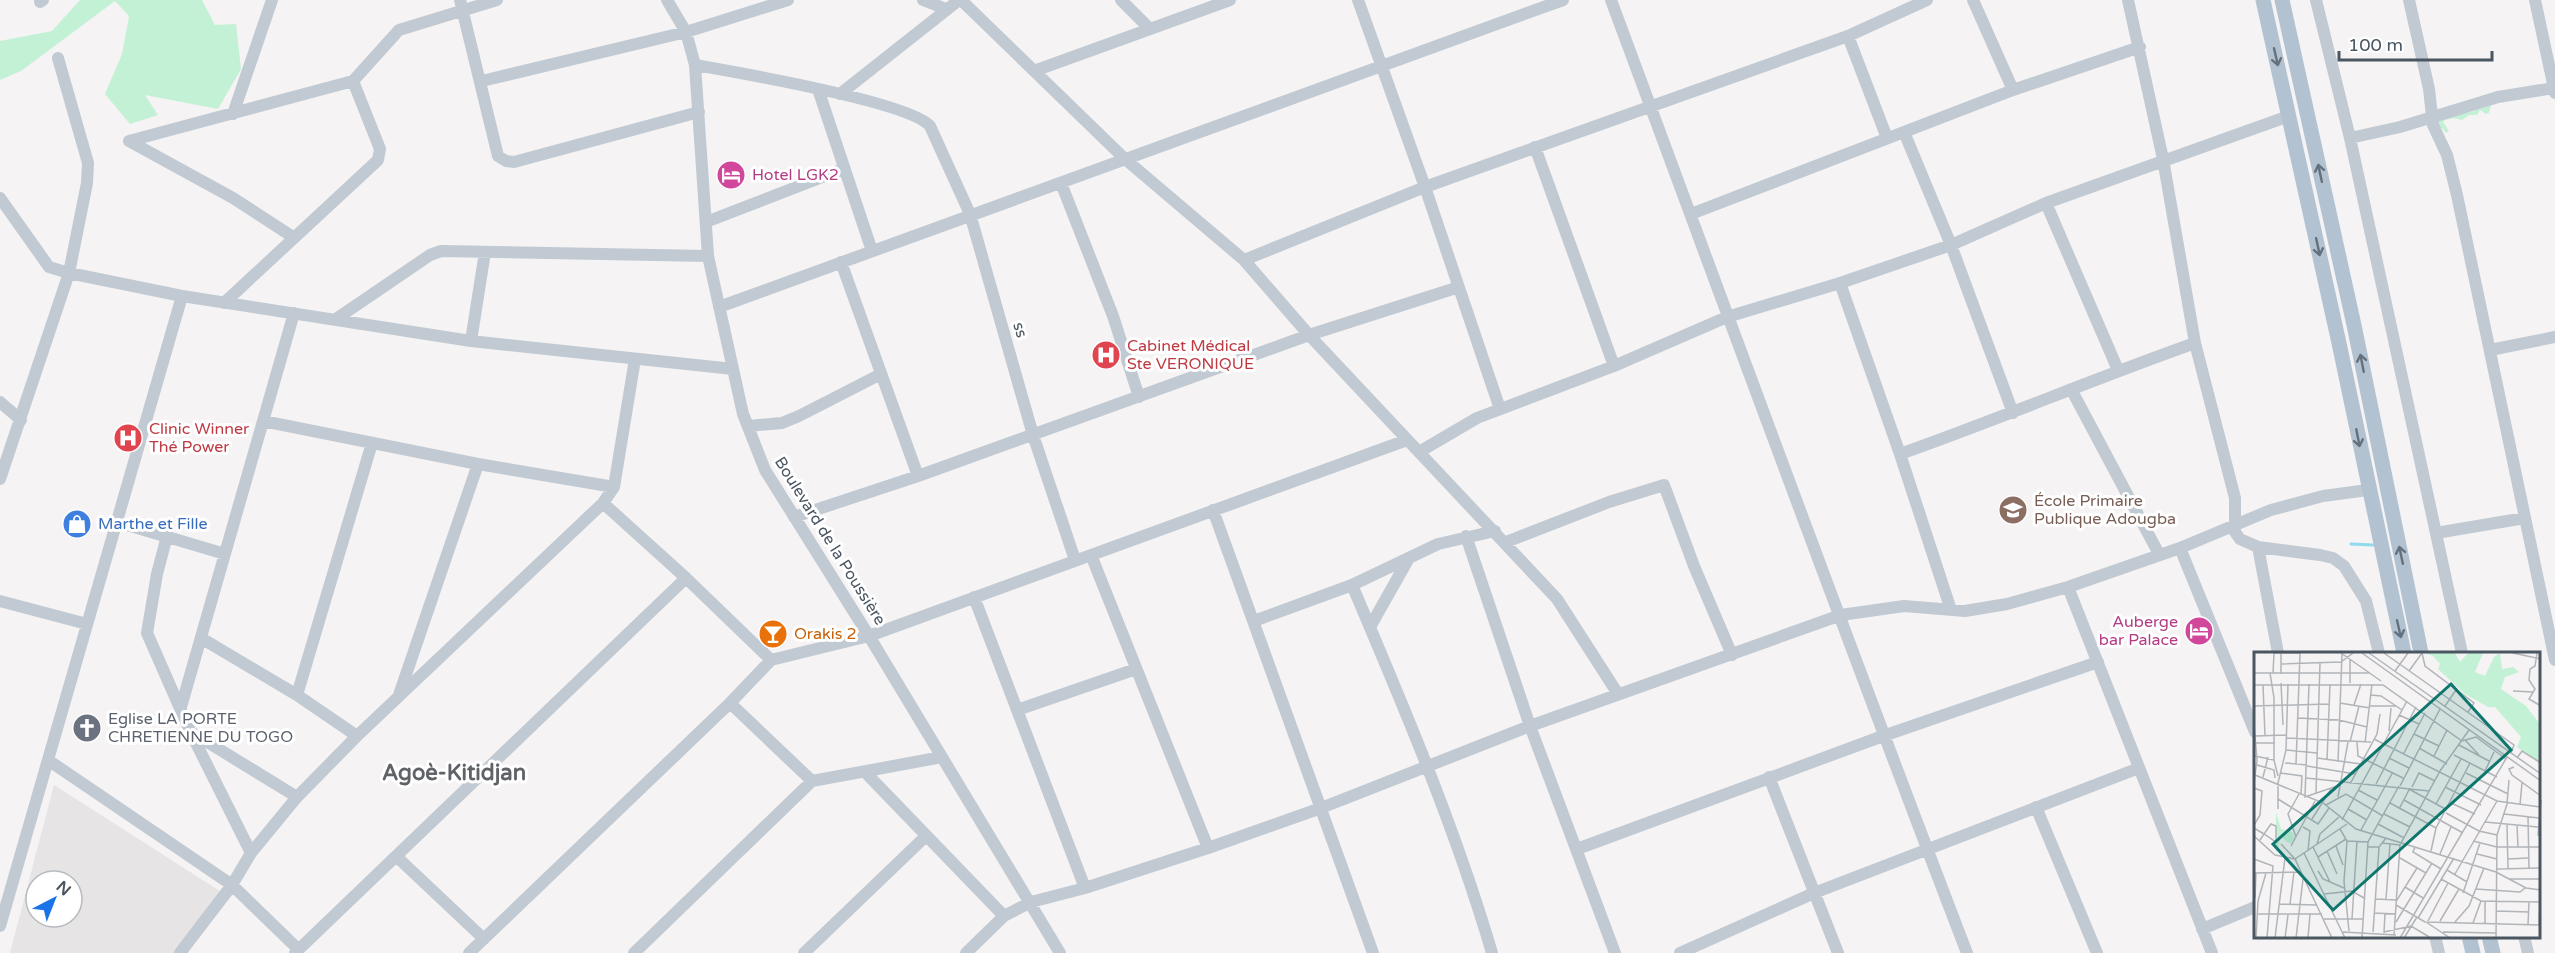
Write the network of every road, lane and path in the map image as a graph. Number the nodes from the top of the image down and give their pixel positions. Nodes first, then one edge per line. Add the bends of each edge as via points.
1 (272, 0) edge
2 (496, 0) edge
3 (667, 0) edge
4 (788, 0) edge
5 (923, 0) edge
6 (960, 0) edge
7 (1121, 0) edge
8 (1230, 0) edge
9 (1358, 0) edge
10 (1563, 0) edge
11 (1611, 0) edge
12 (1927, 0) edge
13 (1973, 0) edge
14 (2128, 0) edge
15 (2263, 0) edge
16 (2282, 0) edge
17 (2316, 0) edge
18 (2409, 0) edge
19 (2535, 0) edge
20 (462, 5) edge
21 (946, 9) junction
22 (1149, 28) junction
23 (686, 32) junction
24 (1848, 36) junction
25 (2140, 47) junction
26 (58, 58) dead end
27 (695, 65) junction
28 (1382, 66) junction
29 (1034, 71) junction
30 (353, 81) junction
31 (482, 81) junction
32 (818, 89) junction
33 (2013, 90) junction
34 (2554, 91) edge
35 (840, 94) junction
36 (1650, 106) junction
37 (699, 112) junction
38 (233, 114) junction
39 (2289, 116) junction
40 (2431, 117) junction
41 (1904, 132) junction
42 (1887, 138) junction
43 (2350, 138) junction
44 (1534, 147) junction
45 (1125, 159) junction
46 (2163, 159) junction
47 (843, 169) junction
48 (1061, 183) junction
49 (1425, 187) junction
50 (0, 198) edge
51 (2046, 203) junction
52 (970, 214) junction
53 (1691, 214) junction
54 (706, 222) junction
55 (293, 237) junction
56 (1951, 245) junction
57 (872, 251) junction
58 (485, 252) junction
59 (708, 256) junction
60 (1244, 260) junction
61 (841, 262) junction
62 (69, 273) junction
63 (1840, 283) junction
64 (1459, 287) junction
65 (182, 296) junction
66 (224, 303) junction
67 (719, 307) junction
68 (294, 313) junction
69 (1727, 317) junction
70 (336, 319) junction
71 (1309, 335) junction
72 (2555, 337) edge
73 (471, 341) junction
74 (2195, 343) junction
75 (2490, 350) junction
76 (635, 359) junction
77 (1614, 366) junction
78 (733, 369) junction
79 (2118, 370) junction
80 (881, 374) junction
81 (2071, 389) junction
82 (1139, 397) junction
83 (0, 402) edge
84 (1500, 409) junction
85 (2013, 413) junction
86 (21, 420) junction
87 (263, 421) junction
88 (748, 426) junction
89 (1033, 435) junction
90 (1407, 440) junction
91 (372, 443) junction
92 (1419, 452) junction
93 (1900, 454) junction
94 (478, 464) junction
95 (918, 477) junction
96 (0, 479) edge
97 (614, 487) junction
98 (2368, 490) junction
99 (603, 503) junction
100 (1213, 510) junction
101 (794, 517) junction
102 (2525, 518) junction
103 (117, 522) junction
104 (2234, 526) junction
105 (1495, 531) junction
106 (2436, 533) junction
107 (167, 536) junction
108 (1466, 536) junction
109 (1506, 542) junction
110 (2258, 547) junction
111 (2180, 548) junction
112 (225, 554) junction
113 (2159, 554) junction
114 (1091, 555) junction
115 (1409, 558) junction
116 (1075, 560) junction
117 (686, 578) junction
118 (1352, 585) junction
119 (2068, 586) junction
120 (974, 597) junction
121 (0, 601) edge
122 (1951, 610) junction
123 (1841, 615) junction
124 (1254, 621) junction
125 (87, 624) junction
126 (1370, 627) junction
127 (869, 636) junction
128 (201, 638) junction
129 (2278, 652) edge
130 (2379, 652) edge
131 (2404, 652) edge
132 (2421, 652) edge
133 (2462, 652) edge
134 (1732, 655) junction
135 (771, 660) junction
136 (2555, 660) edge
137 (2098, 662) junction
138 (1136, 669) junction
139 (1618, 694) junction
140 (297, 695) junction
141 (398, 698) junction
142 (730, 703) junction
143 (181, 707) junction
144 (1017, 710) junction
145 (1530, 726) junction
146 (2254, 730) edge
147 (190, 731) junction
148 (357, 736) junction
149 (1883, 736) junction
150 (942, 757) junction
151 (48, 760) junction
152 (1426, 766) junction
153 (2139, 768) junction
154 (865, 772) junction
155 (1769, 777) junction
156 (812, 780) junction
157 (297, 797) junction
158 (2036, 807) junction
159 (1321, 808) junction
160 (926, 836) junction
161 (1208, 848) junction
162 (1577, 849) junction
163 (1927, 850) junction
164 (250, 853) junction
165 (397, 857) junction
166 (231, 885) junction
167 (1085, 888) junction
168 (1814, 893) junction
169 (1032, 902) junction
170 (2254, 907) edge
171 (1004, 916) junction
172 (0, 926) edge
173 (2202, 929) junction
174 (2435, 938) edge
175 (2469, 938) edge
176 (2489, 938) edge
177 (2524, 938) edge
178 (484, 939) junction
179 (1709, 948) edge
180 (297, 952) edge
181 (180, 953) edge
182 (469, 953) edge
183 (634, 953) edge
184 (804, 953) edge
185 (966, 953) edge
186 (1060, 953) edge
187 (1373, 953) edge
188 (1492, 953) edge
189 (1615, 953) edge
190 (1680, 953) edge
191 (1838, 953) edge
192 (1967, 953) edge
193 (2097, 953) edge
194 (2212, 953) edge
195 (2439, 953) edge
196 (2473, 953) edge
197 (2493, 953) edge
198 (2528, 953) edge

1 - 38 street
2 - 20 street
3 - 23 street, Boulevard de la Poussière
4 - 23 street
5 - 21 street
6 - 21 street
6 - 29 street
7 - 22 street
8 - 22 street
9 - 28 street
10 - 28 street
11 - 36 street
12 - 24 street
13 - 33 street
14 - 25 street
15 -> 39 main road
132 -> 16 main road
17 - 43 street
18 - 40 street via 2429,89
19 - 34 street
20 - 30 street via 399,30
20 - 31 street
21 - 35 street
22 - 29 street
23 - 27 street, Boulevard de la Poussière
23 - 31 street
24 - 36 street
24 - 42 street
25 - 33 street
25 - 46 street
26 - 62 street via 88,163
27 - 32 street
27 - 37 street, Boulevard de la Poussière
28 - 45 street
28 - 49 street
29 - 45 street
30 - 38 street
30 - 55 street via 381,155
31 - 37 street via 498,156 506,161
32 - 35 street
32 - 47 street
33 - 41 street
34 - 40 street via 2498,97
35 - 52 street, ss via 919,117 930,126
36 - 44 street
36 - 53 street
37 - 54 street, Boulevard de la Poussière
38 - 55 street via 129,141 233,198
39 - 46 street
39 -> 98 main road
40 - 43 street
40 - 75 street via 2454,181
41 - 42 street
41 - 56 street
42 - 53 street
43 - 106 street
44 - 49 street
44 - 77 street
45 - 48 street
45 - 60 street
46 - 51 street
46 - 74 street
47 - 54 street
47 - 57 street
48 - 52 street
48 - 82 street via 1113,316
49 - 60 street
49 - 64 street
50 - 62 street via 49,267
51 - 56 street
51 - 79 street
52 - 57 street
52 - 89 street, ss
53 - 69 street
54 - 59 street, Boulevard de la Poussière
55 - 66 street
56 - 63 street
56 - 85 street
57 - 61 street
58 - 59 street
58 - 70 street via 435,252
58 - 73 street
59 - 67 street, Boulevard de la Poussière
60 - 71 street
61 - 67 street
61 - 80 street
62 - 65 street
62 - 86 street
63 - 69 street
63 - 93 street
64 - 71 street
64 - 84 street
65 - 66 street
65 - 103 street
66 - 68 street
67 - 78 street, Boulevard de la Poussière
68 - 70 street
68 - 87 street
69 - 77 street
69 - 123 street
70 - 73 street
71 - 82 street
71 - 90 street
72 - 75 street
73 - 76 street
74 - 79 street
74 - 104 street via 2235,498
75 - 102 street
76 - 78 street
76 - 97 street
77 - 84 street
78 - 88 street, Boulevard de la Poussière
79 - 81 street
80 - 88 street via 782,423
80 - 95 street
81 - 85 street
81 - 113 street
82 - 89 street
83 - 86 street
84 - 92 street
85 - 93 street
86 - 96 street
87 - 91 street
87 - 112 street
88 - 101 street, Boulevard de la Poussière via 765,470
89 - 95 street
89 - 116 street, ss
90 - 92 street
90 - 100 street
91 - 94 street
91 - 140 street
92 - 105 street
93 - 122 street
94 - 97 street
94 - 141 street
95 - 101 street
97 - 99 street
98 - 104 street via 2297,502
98 -> 131 main road
99 - 117 street
99 - 141 street
100 - 114 street
100 - 124 street
101 - 127 street, Boulevard de la Poussière
102 - 106 street
102 - 136 street
103 - 107 street
103 - 125 street
104 - 110 street via 2240,539
104 - 111 street
105 - 108 street
105 - 109 street
106 - 133 street
107 - 112 street
107 - 143 street via 147,633
108 - 115 street
108 - 145 street
109 - 134 street via 1664,485
109 - 139 street via 1568,613
110 - 129 street
110 - 130 street via 2320,555 2344,566 2366,601
111 - 113 street
111 - 146 street
112 - 128 street
113 - 119 street
114 - 116 street
114 - 138 street
115 - 118 street
115 - 126 street
116 - 120 street
117 - 135 street
117 - 165 street
118 - 124 street
118 - 126 street
119 - 122 street via 1996,607
119 - 137 street
120 - 127 street
120 - 144 street
121 - 125 street
122 - 123 street via 1904,606
123 - 134 street
123 - 149 street
124 - 159 street
125 - 151 street
126 - 152 street
127 - 135 street
127 - 150 street, Boulevard de la Poussière
128 - 140 street
128 - 143 street
134 - 139 street
135 - 142 street
137 - 149 street
137 - 153 street
138 - 144 street
138 - 161 street
139 - 145 street
140 - 148 street
141 - 148 street
142 - 156 street
142 - 178 street
143 - 147 street
144 - 167 street
145 - 152 street
145 - 162 street
147 - 157 street
147 - 164 street
148 - 157 street
149 - 155 street
149 - 163 street
150 - 154 street
150 - 169 street, Boulevard de la Poussière
151 - 166 street
151 - 172 street
152 - 159 street
152 - 188 street
153 - 158 street
153 - 173 street
154 - 156 street
154 - 160 street
155 - 162 street
155 - 168 street
156 - 183 street
157 - 164 street
158 - 163 street
158 - 193 street
159 - 161 street
159 - 187 street
160 - 171 street
160 - 184 street
161 - 167 street
162 - 189 street
163 - 168 street
163 - 192 street
164 - 166 street
165 - 178 street
165 - 180 street
166 - 180 street
166 - 181 street
167 - 169 street
168 - 179 street
168 - 191 street
169 - 171 street
169 - 186 street, Boulevard de la Poussière
170 - 173 street
171 - 185 street
173 - 194 street
174 - 195 street
175 - 196 main road
176 - 197 main road
177 - 198 street
178 - 182 street
179 - 190 street

